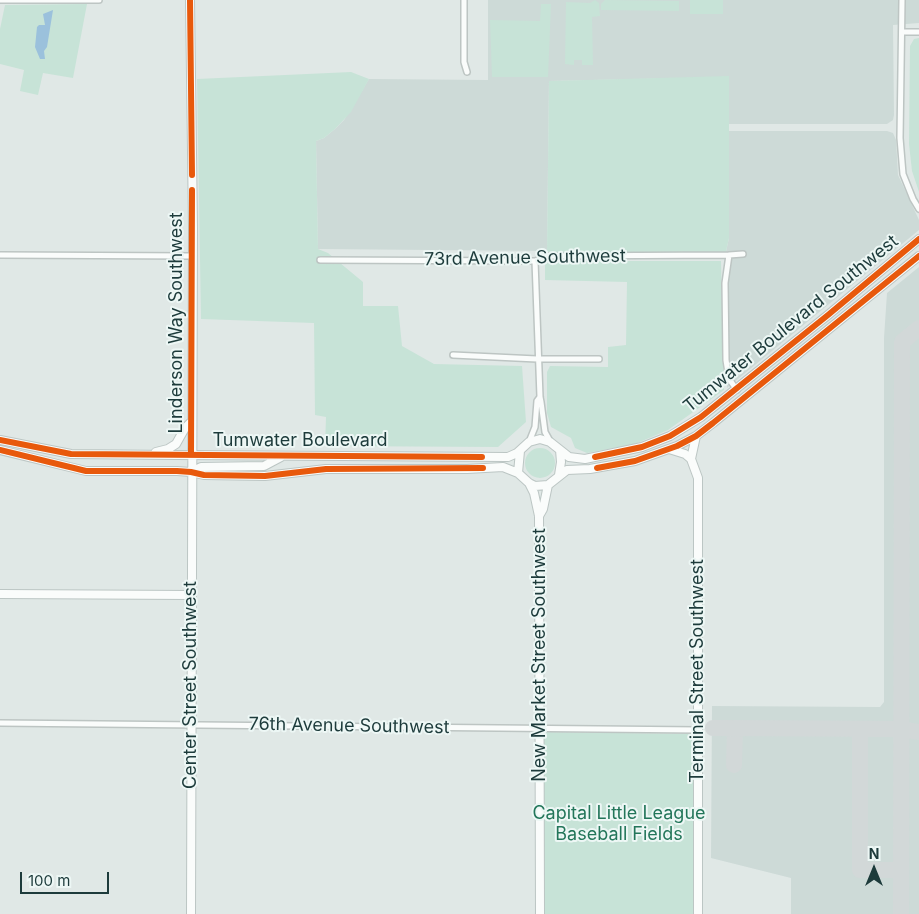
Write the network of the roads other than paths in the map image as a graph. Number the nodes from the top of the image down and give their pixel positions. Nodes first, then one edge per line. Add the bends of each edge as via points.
1 (0, 0) edge
2 (100, 0) edge
3 (190, 0) edge
4 (464, 0) edge
5 (902, 0) edge
6 (902, 32) junction
7 (919, 32) edge
8 (467, 72) dead end
9 (919, 209) edge
10 (919, 239) edge
11 (743, 254) dead end
12 (0, 255) edge
13 (729, 255) junction
14 (192, 256) junction
15 (919, 256) edge
16 (320, 260) dead end
17 (535, 260) junction
18 (452, 355) dead end
19 (537, 359) junction
20 (599, 359) dead end
21 (737, 390) junction
22 (540, 397) junction
23 (192, 421) junction
24 (696, 436) junction
25 (0, 440) edge
26 (529, 442) junction
27 (550, 442) junction
28 (669, 449) junction
29 (0, 450) edge
30 (560, 450) junction
31 (520, 451) junction
32 (153, 455) junction
33 (191, 455) junction
34 (283, 456) junction
35 (691, 459) junction
36 (191, 472) junction
37 (518, 473) junction
38 (559, 475) junction
39 (529, 483) junction
40 (548, 485) junction
41 (540, 516) junction
42 (0, 594) edge
43 (191, 595) junction
44 (0, 723) edge
45 (191, 724) junction
46 (540, 728) junction
47 (698, 730) junction
48 (191, 914) edge
49 (540, 914) edge
50 (698, 914) edge

1 - 2 street
3 - 14 main road, Linderson Way Southwest
4 - 8 street via 464,62
5 - 6 street
6 - 7 street
6 - 9 street via 902,174
10 - 21 main road, Tumwater Boulevard Southwest
11 - 13 street, 73rd Avenue Southwest
12 - 14 street
13 - 17 street, 73rd Avenue Southwest via 549,256
13 - 21 street via 725,283 726,360 729,379
14 - 23 main road, Linderson Way Southwest
15 - 24 main road, Tumwater Boulevard Southwest
16 - 17 street, 73rd Avenue Southwest
17 - 19 street
18 - 19 street
19 - 20 street
19 - 22 street
21 - 30 main road, Tumwater Boulevard Southwest via 701,418 642,447 585,459 573,458
22 - 26 street
22 - 27 street via 545,432
23 - 32 main road via 176,444
23 - 33 main road, Linderson Way Southwest
24 - 28 main road, Tumwater Boulevard Southwest
24 - 35 main road, Terminal Street Southwest
25 - 32 main road, Tumwater Boulevard via 71,454
26 - 27 main road
26 - 31 main road
27 - 30 main road
28 - 35 main road
28 - 38 main road, Tumwater Boulevard Southwest via 635,461 570,469
29 - 36 main road, Tumwater Boulevard via 86,471
30 - 38 main road
31 - 34 main road, Tumwater Boulevard via 508,457
31 - 37 main road
32 - 33 main road, Tumwater Boulevard
33 - 34 main road, Tumwater Boulevard
33 - 36 main road, Center Street Southwest
34 - 36 main road via 264,466 201,467
35 - 47 main road, Terminal Street Southwest via 698,478
36 - 37 main road, Tumwater Boulevard via 264,476 336,468 503,467
36 - 43 main road, Center Street Southwest
37 - 39 main road
38 - 40 main road
39 - 40 main road
39 - 41 main road, New Market Street Southwest
40 - 41 main road, New Market Street Southwest
41 - 46 main road, New Market Street Southwest
42 - 43 main road
43 - 45 main road, Center Street Southwest
44 - 45 street, 76th Avenue Southwest
45 - 46 street, 76th Avenue Southwest
45 - 48 main road, Center Street Southwest
46 - 47 street, 76th Avenue Southwest
46 - 49 main road, New Market Street Southwest
47 - 50 main road, Terminal Street Southwest

